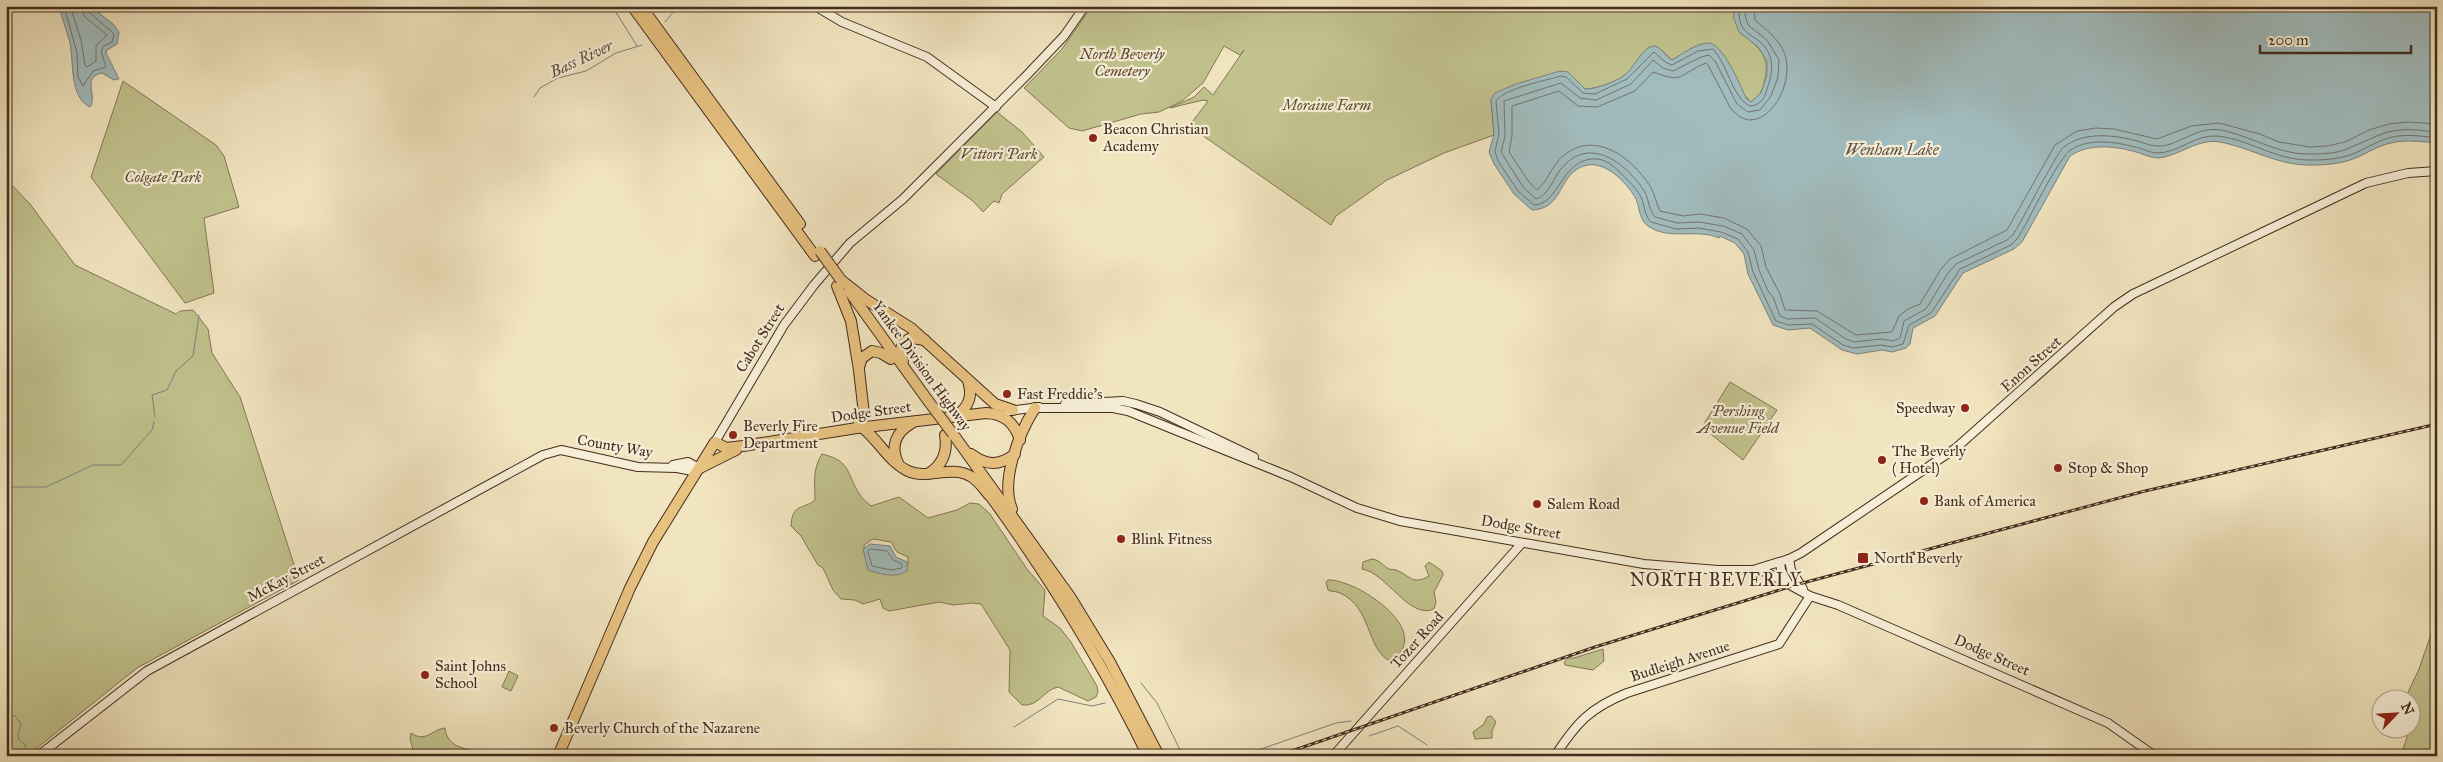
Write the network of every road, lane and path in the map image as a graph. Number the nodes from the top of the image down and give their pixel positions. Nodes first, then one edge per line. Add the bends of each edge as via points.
1 (632, 6) edge
2 (641, 6) edge
3 (816, 6) edge
4 (1085, 6) edge
5 (996, 107) junction
6 (2437, 172) edge
7 (817, 253) junction
8 (839, 283) junction
9 (925, 340) junction
10 (891, 359) junction
11 (859, 370) junction
12 (909, 373) junction
13 (968, 381) junction
14 (926, 402) junction
15 (864, 407) junction
16 (1035, 408) junction
17 (1013, 410) junction
18 (986, 413) junction
19 (956, 416) junction
20 (916, 421) junction
21 (885, 425) junction
22 (860, 428) junction
23 (949, 434) junction
24 (1020, 440) junction
25 (714, 442) junction
26 (743, 446) junction
27 (963, 448) junction
28 (561, 450) joint
29 (1015, 454) junction
30 (900, 466) junction
31 (699, 468) junction
32 (927, 474) junction
33 (989, 495) junction
34 (1028, 536) junction
35 (1522, 543) junction
36 (1789, 559) junction
37 (1780, 562) junction
38 (1753, 570) junction
39 (1788, 585) junction
40 (1810, 596) junction
41 (38, 756) edge
42 (558, 756) edge
43 (1148, 756) edge
44 (1158, 756) edge
45 (1333, 756) edge
46 (1555, 756) edge
47 (2155, 756) edge

1 - 7 highway, Yankee Division Highway
2 - 7 highway, Yankee Division Highway
3 - 5 main road via 842,22 927,57
4 - 5 main road, Cabot Street via 1064,36
5 - 25 main road, Cabot Street via 903,199 850,243 789,318
6 - 36 main road, Enon Street via 2390,176 2366,183 2121,302 1951,453
7 - 8 highway, Yankee Division Highway, bridge
8 - 9 highway via 906,324
8 - 10 highway, Yankee Division Highway
8 - 11 highway via 851,321
8 - 12 highway, Yankee Division Highway
9 - 12 highway via 911,338 901,346 901,355
9 - 13 highway
10 - 11 highway via 880,352 868,352 862,358
10 - 14 highway, Yankee Division Highway
11 - 15 highway
12 - 14 highway, Yankee Division Highway
13 - 17 highway via 995,404
13 - 19 highway via 969,401
14 - 23 highway, Yankee Division Highway
15 - 21 highway via 874,421
15 - 22 highway
16 - 17 main road, Dodge Street
16 - 24 highway
16 - 35 main road, Dodge Street via 1084,402 1136,404 1160,412 1373,514
17 - 18 main road, Dodge Street
18 - 19 highway, Dodge Street
18 - 24 highway via 999,414 1008,420
19 - 20 highway, Dodge Street
20 - 21 highway, Dodge Street
20 - 30 highway via 896,436 894,448
21 - 22 highway, Dodge Street
22 - 26 highway, Dodge Street
22 - 30 highway
23 - 27 highway, Yankee Division Highway
23 - 32 highway via 944,458
23 - 33 highway, Yankee Division Highway
24 - 29 highway
25 - 26 highway, Dodge Street via 723,447
25 - 31 highway, Cabot Street
26 - 31 highway, Dodge Street
27 - 29 highway via 982,461 993,464
27 - 34 highway, Yankee Division Highway
28 - 31 main road, County Way via 628,465 664,467 688,462
28 - 41 main road, McKay Street via 535,459 146,671
29 - 34 highway via 1008,494
30 - 32 highway via 916,474
31 - 42 highway, Cabot Street via 653,542 630,588
32 - 33 highway via 965,473
33 - 43 highway, Yankee Division Highway via 1079,627 1112,683
34 - 44 highway, Yankee Division Highway via 1096,638
35 - 38 main road, Dodge Street via 1644,564
35 - 45 main road, Tozer Road
36 - 37 main road, Enon Street
36 - 40 main road via 1796,581
37 - 38 main road, Enon Street
37 - 39 main road
38 - 39 main road, Dodge Street via 1766,572
39 - 40 main road, Dodge Street
40 - 46 main road, Budleigh Avenue via 1779,644 1627,693 1592,710 1577,723
40 - 47 main road, Dodge Street via 1925,642 2108,723

